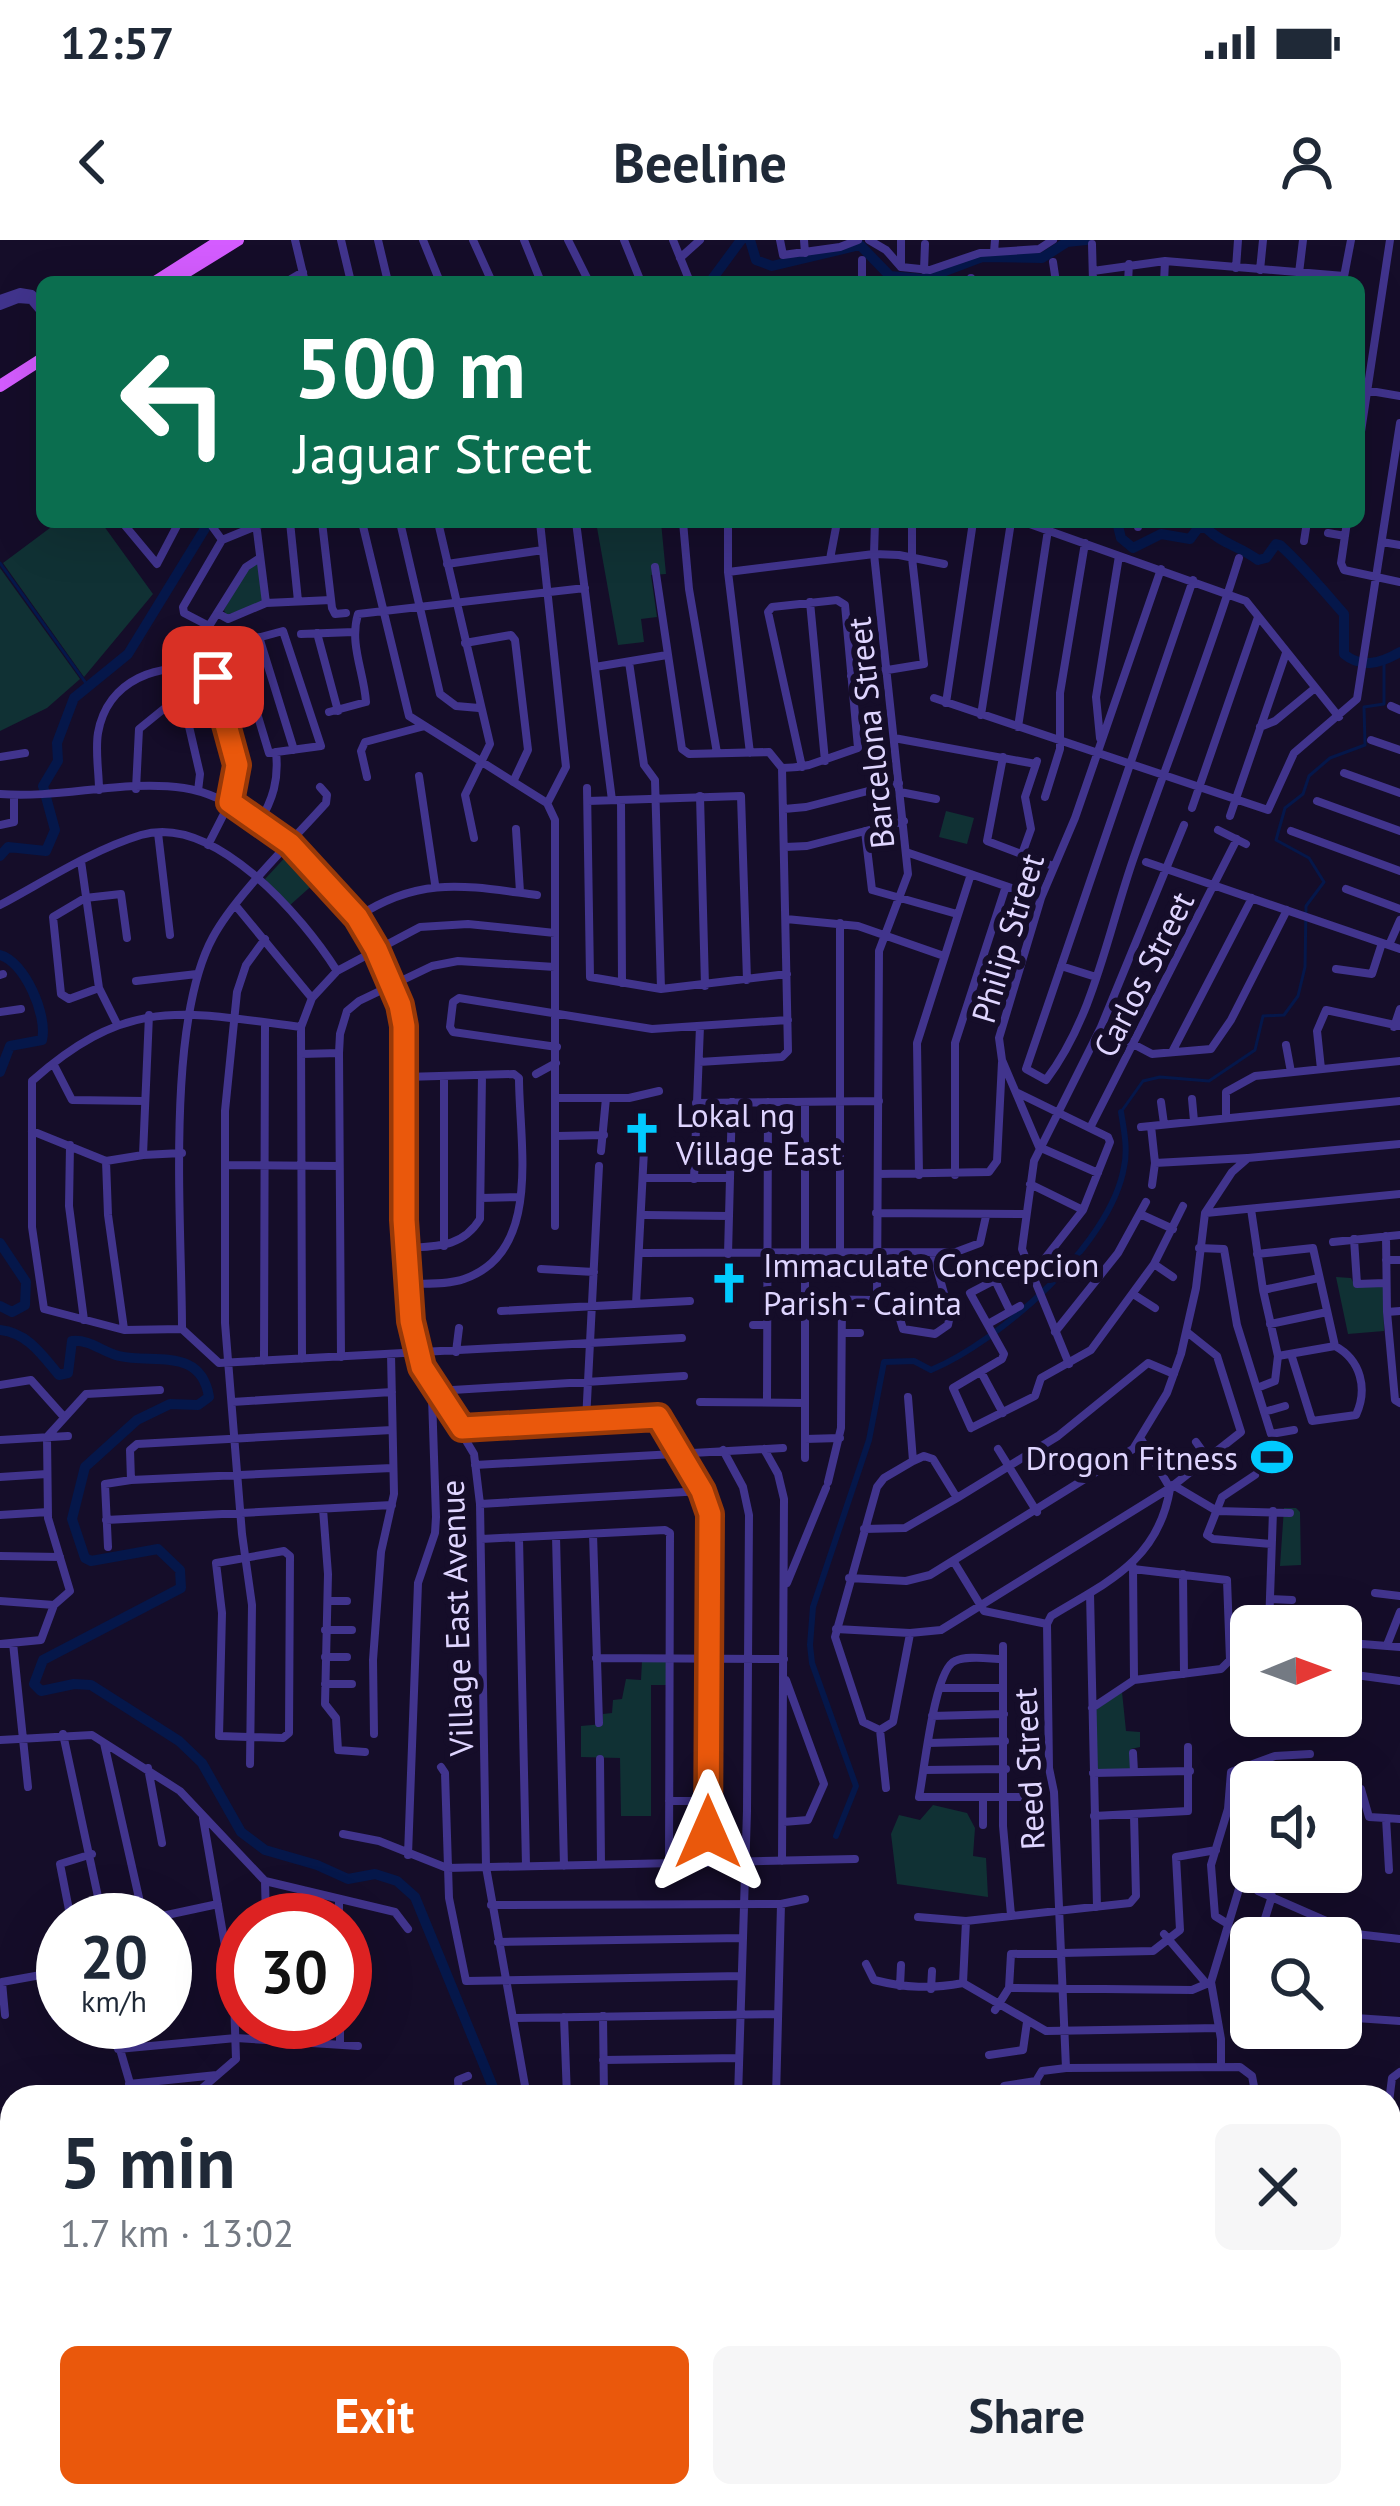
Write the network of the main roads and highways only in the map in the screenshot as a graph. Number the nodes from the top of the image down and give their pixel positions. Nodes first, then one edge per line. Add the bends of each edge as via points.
1 (221, 240) edge
2 (238, 240) edge
3 (164, 276) edge
4 (180, 276) edge
5 (36, 359) edge
6 (0, 381) edge

1 - 3 main road
2 - 4 main road
5 - 6 main road

